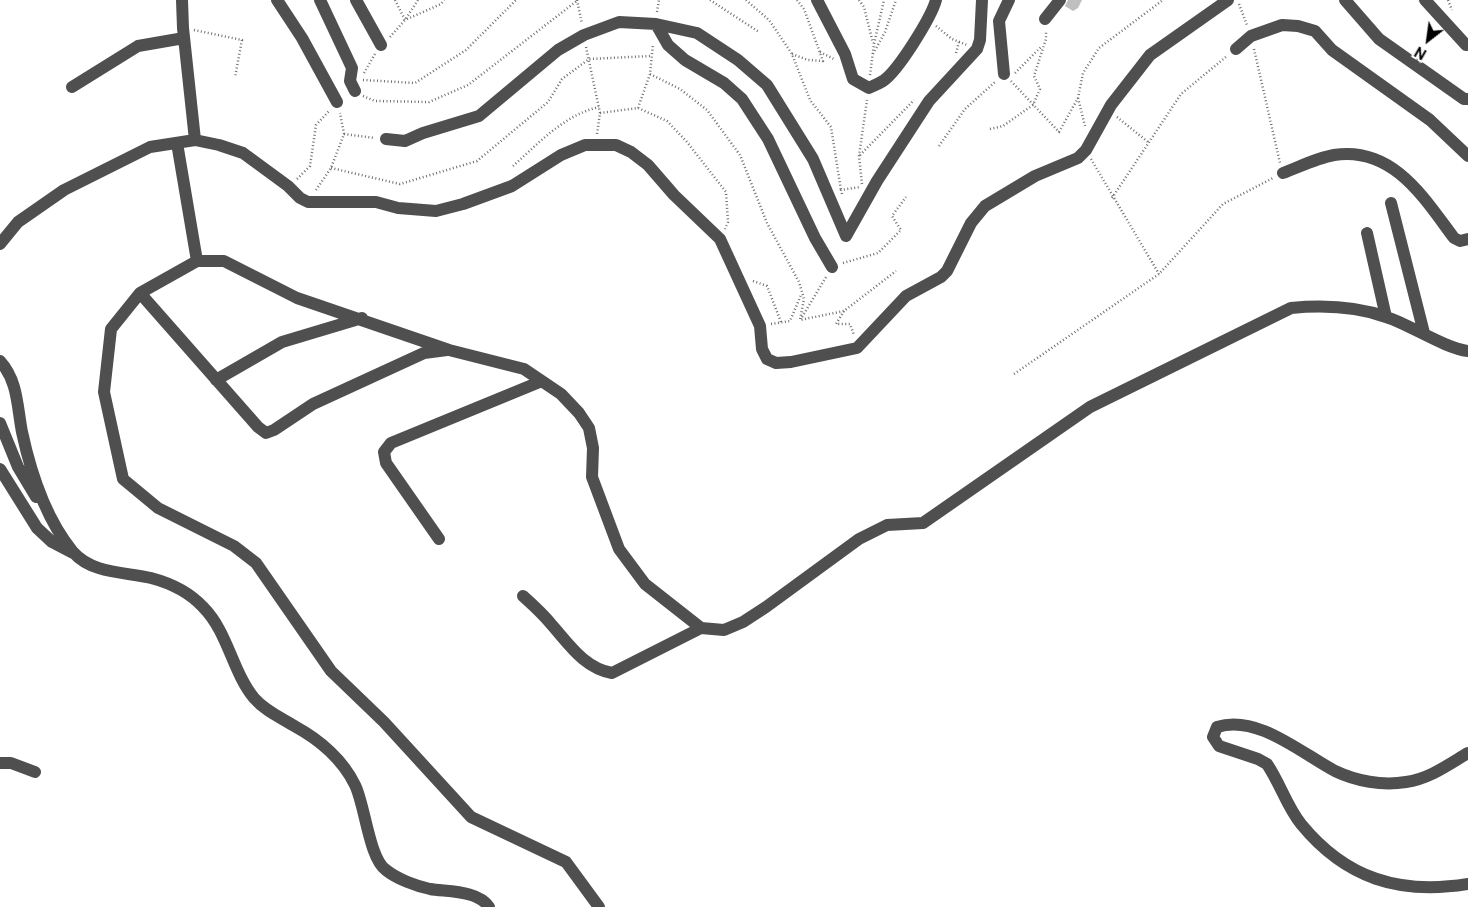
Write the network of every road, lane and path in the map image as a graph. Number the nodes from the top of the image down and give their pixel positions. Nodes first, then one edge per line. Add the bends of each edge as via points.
1 (182, 0) edge
2 (278, 0) edge
3 (320, 0) edge
4 (356, 0) edge
5 (395, 0) edge
6 (444, 0) edge
7 (516, 0) edge
8 (577, 0) edge
9 (659, 0) edge
10 (710, 0) edge
11 (746, 0) edge
12 (797, 0) edge
13 (817, 0) edge
14 (859, 0) edge
15 (884, 0) edge
16 (896, 0) edge
17 (936, 0) edge
18 (982, 0) edge
19 (1009, 0) edge
20 (1060, 0) edge
21 (1163, 0) edge
22 (1228, 0) edge
23 (1238, 0) edge
24 (1345, 0) edge
25 (1425, 0) edge
26 (1045, 19) joint
27 (656, 24) junction
28 (759, 32) dead end
29 (184, 33) junction
30 (584, 35) junction
31 (1250, 36) junction
32 (959, 41) dead end
33 (874, 44) junction
34 (381, 45) dead end
35 (1466, 45) dead end
36 (1042, 46) junction
37 (1236, 49) joint
38 (792, 54) junction
39 (651, 56) junction
40 (872, 56) junction
41 (589, 59) junction
42 (954, 59) dead end
43 (650, 74) junction
44 (235, 76) dead end
45 (1006, 77) junction
46 (358, 86) junction
47 (72, 87) dead end
48 (1017, 87) dead end
49 (869, 88) junction
50 (920, 94) dead end
51 (1078, 98) junction
52 (1468, 100) edge
53 (337, 102) joint
54 (1033, 105) junction
55 (599, 107) junction
56 (638, 108) junction
57 (1108, 110) junction
58 (600, 112) junction
59 (990, 129) dead end
60 (344, 134) junction
61 (386, 139) joint
62 (195, 140) junction
63 (1148, 142) junction
64 (177, 143) junction
65 (596, 143) junction
66 (939, 146) dead end
67 (1086, 150) junction
68 (859, 156) junction
69 (1468, 156) edge
70 (513, 166) dead end
71 (331, 168) junction
72 (1283, 173) junction
73 (842, 190) junction
74 (906, 197) dead end
75 (1112, 198) junction
76 (842, 199) dead end
77 (308, 202) junction
78 (1391, 203) dead end
79 (1367, 233) dead end
80 (720, 239) junction
81 (1468, 239) edge
82 (0, 244) edge
83 (197, 261) junction
84 (832, 267) junction
85 (896, 271) dead end
86 (1160, 274) junction
87 (738, 276) junction
88 (140, 292) junction
89 (802, 294) junction
90 (844, 311) junction
91 (1386, 317) junction
92 (362, 318) junction
93 (800, 320) junction
94 (781, 322) junction
95 (760, 326) junction
96 (1424, 333) junction
97 (858, 347) junction
98 (449, 350) junction
99 (1468, 351) edge
100 (0, 361) edge
101 (1014, 374) dead end
102 (216, 380) junction
103 (542, 381) junction
104 (0, 423) edge
105 (0, 469) edge
106 (43, 504) junction
107 (439, 539) dead end
108 (75, 554) junction
109 (523, 596) dead end
110 (701, 628) junction
111 (1468, 753) edge
112 (0, 763) edge
113 (35, 772) dead end
114 (1468, 884) edge
115 (489, 907) edge
116 (599, 907) edge

1 - 29 street
2 - 53 street
3 - 46 street via 352,68 350,81
4 - 34 street
5 - 6 path via 405,20
7 - 46 path via 466,50 415,83
8 - 30 path
8 - 46 path via 468,85 429,102 375,101
9 - 27 path
10 - 28 path
11 - 38 path via 769,20
12 - 38 path via 804,9 823,61
13 - 49 street via 845,54 853,79
14 - 33 path
15 - 33 path
16 - 40 path
17 - 49 street via 928,20 911,46 884,80
18 - 27 street via 977,49 929,101 846,236 813,159 766,85 738,60 697,33
19 - 45 street via 999,21
20 - 26 street
21 - 51 path via 1099,48 1083,73
22 - 57 street via 1150,55
23 - 31 path
24 - 52 street via 1379,39
25 - 35 street
26 - 36 path via 1046,39
27 - 30 street via 620,22
27 - 39 path
27 - 84 street via 668,45 685,60 724,83 742,99 768,139
29 - 44 path via 242,40
29 - 47 street via 138,46
29 - 62 street
30 - 41 path
30 - 61 street via 558,50 479,116 405,141
31 - 37 street
31 - 69 street via 1282,25 1315,31 1332,50 1430,120
31 - 72 path
32 - 42 path
33 - 40 path
36 - 45 path
36 - 54 path via 1034,76 1040,89
37 - 63 path via 1182,94
38 - 73 path via 810,100 831,127
39 - 41 path
39 - 43 path
40 - 49 path
41 - 55 path
41 - 71 path via 562,79 548,102 477,162 400,184
43 - 56 path
43 - 89 path via 680,89 707,110 740,155 767,223 799,282
45 - 66 path via 965,109
48 - 54 path
49 - 68 path
50 - 68 path
51 - 54 path via 1059,132
51 - 67 path via 1088,140
53 - 60 path
54 - 59 path via 1002,126
55 - 58 path
55 - 70 path via 582,111 557,128
56 - 58 path
56 - 80 path via 667,121 688,142 726,192 728,222
57 - 63 path
57 - 67 street
58 - 65 path
60 - 61 path
60 - 71 path
62 - 64 street
62 - 77 street via 243,153
63 - 75 path
64 - 82 street via 150,147 64,190 18,222
64 - 83 street
65 - 77 street via 561,155 512,186 436,210 398,208 376,202
65 - 80 street via 616,144 648,165
67 - 75 path
67 - 97 street via 1078,158 1035,176 984,206 941,277 906,296
68 - 73 path via 862,186
71 - 77 path
72 - 81 street via 1334,155 1381,161 1416,187 1454,238 1460,241
72 - 86 path via 1223,204
73 - 76 path
74 - 84 path via 892,216 900,230 878,253
75 - 86 path
78 - 96 street
79 - 91 street
80 - 87 street
83 - 88 street
83 - 92 street via 224,261 297,298
84 - 93 path
85 - 90 path
86 - 101 path
87 - 94 path via 767,286
87 - 95 street
88 - 102 street
88 - 116 street via 111,329 104,392 123,479 158,508 234,546 256,563 331,671 384,722 471,817 566,862
89 - 93 path
89 - 94 path via 790,320
90 - 93 path
90 - 97 path via 836,324 850,324
91 - 96 street
91 - 110 street via 1328,306 1291,308 1090,407 923,523 887,525 859,538 743,622 724,630
92 - 98 street
92 - 102 street via 282,342
94 - 95 path
95 - 97 street via 762,349 767,359 776,363
96 - 99 street
98 - 102 street via 424,354 313,404 266,433
98 - 103 street via 524,369
100 - 106 street via 13,381 22,433
103 - 107 street via 391,443 384,452 386,463
103 - 110 street via 561,394 589,428 593,448 592,477 618,549 645,584
104 - 106 street via 18,467
105 - 108 street via 37,528 52,542
106 - 108 street
108 - 115 street via 101,569 152,578 179,589 202,607 216,623 253,697 299,728 345,766 356,786 376,856 384,869 428,889 453,891 476,898
109 - 110 street via 573,650 599,670 612,673
111 - 114 street via 1430,775 1406,782 1375,783 1335,771 1277,735 1230,723 1217,727 1213,737 1219,746 1267,764 1300,823 1330,854 1358,872 1396,886 1436,889
112 - 113 street

